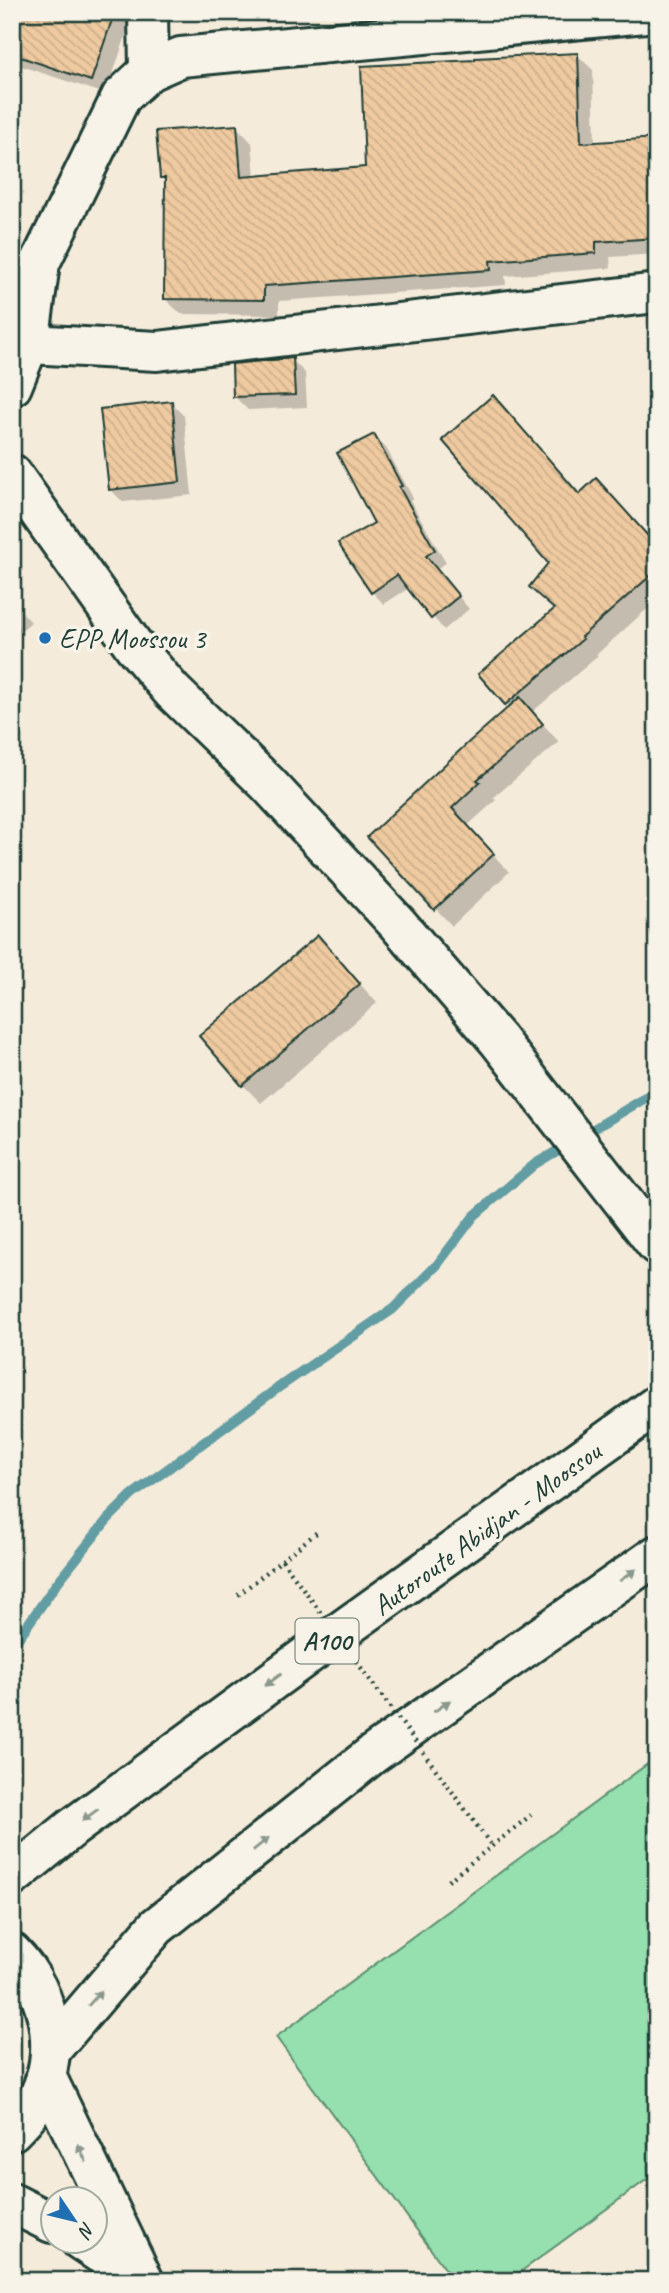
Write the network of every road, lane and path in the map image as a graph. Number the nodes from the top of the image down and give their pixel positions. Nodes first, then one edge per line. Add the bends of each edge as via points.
1 (148, 12) edge
2 (656, 12) edge
3 (460, 21) edge
4 (149, 71) junction
5 (657, 293) edge
6 (29, 344) junction
7 (12, 386) edge
8 (12, 474) edge
9 (657, 1245) edge
10 (657, 1405) edge
11 (320, 1530) dead end
12 (657, 1555) edge
13 (282, 1560) junction
14 (238, 1595) dead end
15 (531, 1815) dead end
16 (492, 1846) junction
17 (12, 1877) edge
18 (448, 1881) dead end
19 (12, 1953) edge
20 (48, 2063) junction
21 (12, 2132) edge
22 (12, 2203) edge
23 (38, 2215) edge
24 (100, 2254) edge
25 (142, 2281) edge

1 - 4 main road
2 - 3 main road
3 - 4 main road via 181,57
4 - 6 main road via 121,97 40,263
5 - 6 main road via 157,351
6 - 7 main road
8 - 9 main road via 134,646 397,923 498,1040
10 -> 17 main road, Autoroute Abidjan - Moossou / A100 via 302,1659
11 - 13 path
20 -> 12 main road via 156,1927 373,1754
13 - 14 path
13 - 16 path, bridge
15 - 16 path
16 - 18 path
19 - 20 main road via 28,1969 46,2008
20 - 21 main road via 31,2110
25 -> 20 main road
22 - 23 main road
24 - 25 main road

